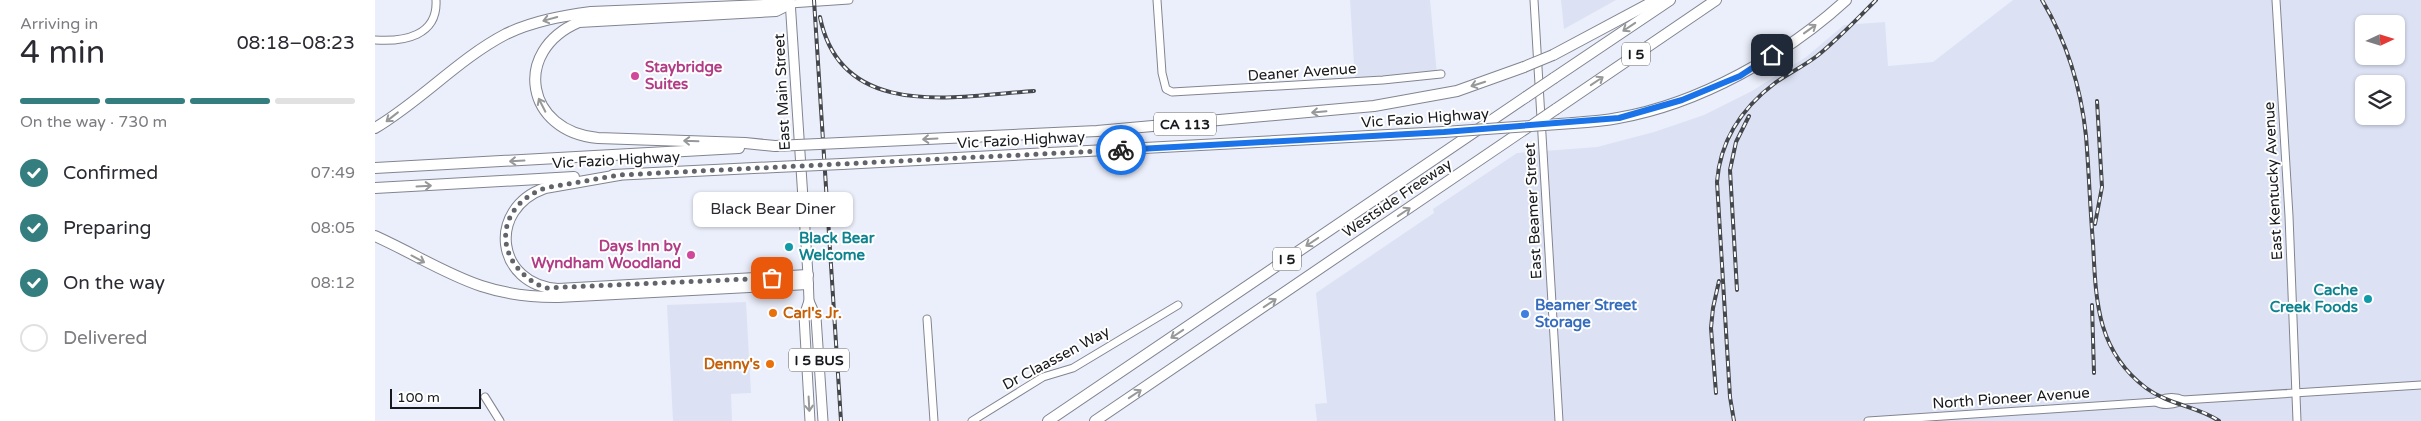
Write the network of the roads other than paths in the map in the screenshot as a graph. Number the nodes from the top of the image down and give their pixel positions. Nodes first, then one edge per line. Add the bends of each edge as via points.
1 (436, 0) edge
2 (849, 0) edge
3 (1157, 0) edge
4 (1534, 0) edge
5 (1656, 0) edge
6 (1670, 0) edge
7 (1717, 0) edge
8 (1846, 0) edge
9 (2276, 0) edge
10 (790, 2) edge
11 (375, 40) edge
12 (1441, 74) dead end
13 (375, 128) edge
14 (775, 146) junction
15 (375, 168) edge
16 (619, 175) junction
17 (375, 188) edge
18 (375, 236) edge
19 (808, 279) junction
20 (809, 301) junction
21 (1178, 305) dead end
22 (927, 319) dead end
23 (806, 344) junction
24 (821, 381) junction
25 (2421, 385) edge
26 (2296, 393) junction
27 (485, 397) dead end
28 (500, 421) edge
29 (810, 421) edge
30 (823, 421) edge
31 (934, 421) edge
32 (972, 421) edge
33 (1048, 421) edge
34 (1095, 421) edge
35 (1559, 421) edge
36 (1868, 421) edge
37 (2297, 421) edge

1 - 11 street via 435,18 422,32 396,40
2 - 10 street
3 - 12 street, Deaner Avenue via 1161,73 1166,89 1172,92
4 - 35 street, East Beamer Street
5 -> 14 highway, Vic Fazio Highway / CA 113, bridge via 1524,67 1457,91 1374,106 1129,129
6 -> 33 highway, Westside Freeway / I 5, bridge
34 -> 7 highway, Westside Freeway / I 5, bridge
16 -> 8 highway, Vic Fazio Highway / CA 113, bridge via 1444,132 1628,116 1682,100 1740,76 1789,45
9 - 26 street, East Kentucky Avenue
10 -> 13 highway via 591,12 530,24 483,47
14 -> 10 highway via 598,138 573,134 555,122 544,109 535,84 536,68 546,44 566,27 579,22 776,10
10 - 19 main road, East Main Street / I 5 BUS
14 -> 15 highway, Vic Fazio Highway / CA 113
17 -> 16 highway, Vic Fazio Highway / CA 113
16 - 19 highway via 545,188 520,202 511,214 505,241 509,257 529,282 558,289
18 -> 19 highway via 463,280 521,296 558,297
19 - 20 main road, East Main Street / I 5 BUS
20 - 23 main road, East Main Street / I 5 BUS via 804,316
20 - 24 main road, East Main Street / I 5 BUS via 816,317
21 - 32 street, Dr Claassen Way via 1073,368 1043,377
22 - 31 street
23 - 24 main road via 814,351
23 -> 29 main road, East Main Street / I 5 BUS
24 - 30 main road, East Main Street / I 5 BUS
25 - 26 street, North Pioneer Avenue
26 - 36 street, North Pioneer Avenue via 2183,400 2178,404 2155,402
26 - 37 street, East Kentucky Avenue
27 - 28 street

